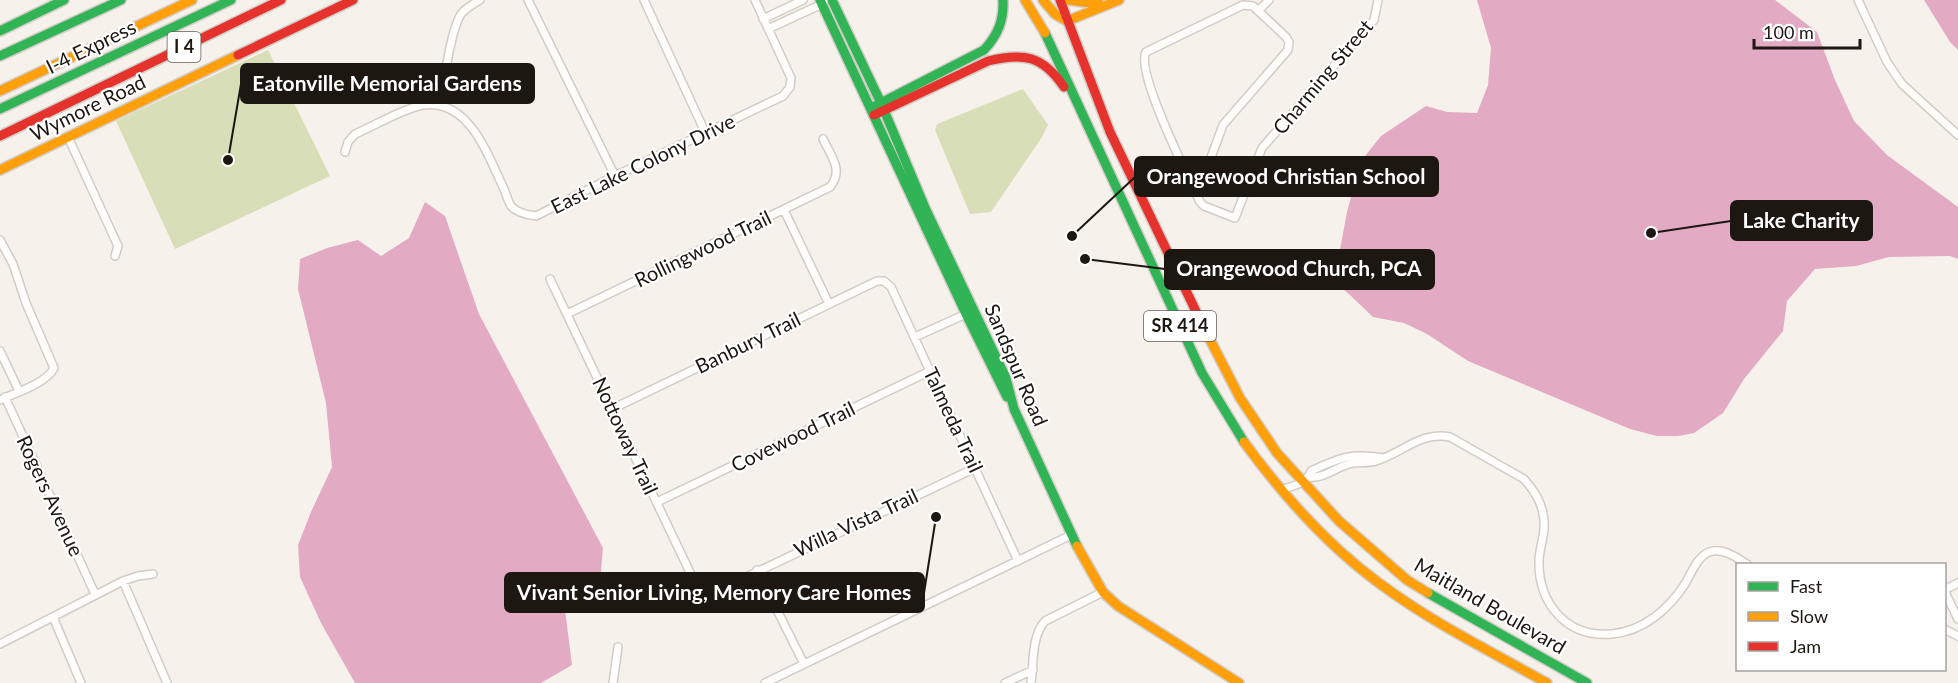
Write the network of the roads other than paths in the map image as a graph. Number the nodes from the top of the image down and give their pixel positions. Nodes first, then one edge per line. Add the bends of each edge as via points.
1 (64, 0) edge
2 (121, 0) edge
3 (192, 0) edge
4 (231, 0) edge
5 (281, 0) edge
6 (353, 0) edge
7 (480, 0) edge
8 (528, 0) edge
9 (644, 0) edge
10 (755, 0) edge
11 (832, 0) edge
12 (1003, 0) edge
13 (1025, 0) edge
14 (1030, 0) edge
15 (1043, 0) edge
16 (1060, 0) edge
17 (1068, 0) edge
18 (1098, 0) edge
19 (1119, 0) edge
20 (1269, 0) edge
21 (1378, 0) edge
22 (1858, 0) edge
23 (822, 1) edge
24 (800, 2) edge
25 (1258, 11) junction
26 (801, 14) junction
27 (764, 19) junction
28 (1067, 21) junction
29 (768, 29) junction
30 (0, 31) edge
31 (1045, 33) junction
32 (0, 56) edge
33 (0, 91) edge
34 (440, 105) junction
35 (883, 107) junction
36 (0, 109) edge
37 (873, 112) junction
38 (705, 132) junction
39 (1958, 135) edge
40 (0, 136) edge
41 (68, 137) junction
42 (823, 139) dead end
43 (1099, 150) junction
44 (345, 152) dead end
45 (0, 170) edge
46 (615, 176) junction
47 (1197, 195) junction
48 (784, 210) junction
49 (0, 240) edge
50 (115, 256) dead end
51 (550, 279) dead end
52 (884, 281) joint
53 (829, 304) junction
54 (970, 312) junction
55 (567, 314) junction
56 (915, 337) junction
57 (0, 351) edge
58 (930, 371) junction
59 (19, 391) junction
60 (3, 398) edge
61 (612, 409) junction
62 (975, 468) junction
63 (1306, 480) junction
64 (1281, 490) junction
65 (1289, 500) junction
66 (657, 502) junction
67 (1071, 535) junction
68 (1018, 561) junction
69 (1745, 563) edge
70 (758, 570) junction
71 (153, 574) dead end
72 (123, 581) junction
73 (704, 591) joint
74 (1103, 592) junction
75 (95, 594) junction
76 (1946, 594) edge
77 (53, 617) junction
78 (1958, 619) edge
79 (0, 644) edge
80 (618, 647) dead end
81 (804, 664) junction
82 (1033, 669) junction
83 (81, 683) edge
84 (167, 683) edge
85 (613, 683) edge
86 (765, 683) edge
87 (1005, 683) edge
88 (1031, 683) edge
89 (1239, 683) edge
90 (1547, 683) edge
91 (1587, 683) edge

1 - 30 main road
2 - 32 main road
3 - 33 main road, I-4 Express
4 - 36 main road, I-4 Express
5 - 40 main road, I 4
6 - 41 main road, Wymore Road
7 - 34 street via 462,14 455,29
8 - 46 street
9 - 38 street
10 - 27 street, East Lake Colony Drive
11 - 35 main road, Sandspur Road
12 - 35 main road via 1003,22 993,42
13 - 31 main road
14 - 31 main road, Maitland Boulevard / SR 414
15 - 28 main road
16 - 28 main road, Maitland Boulevard / SR 414
17 - 18 main road
19 - 28 main road
20 - 25 street
21 - 47 street, Charming Street via 1374,20 1262,148 1235,218 1204,206
22 - 39 street via 1887,62 1902,84
23 - 26 street
23 - 37 main road
24 - 26 street
24 - 27 street
25 - 47 street via 1286,37 1288,50 1223,125
25 - 47 street via 1254,6 1243,5 1152,48 1144,56 1162,117
26 - 29 street
27 - 29 street, East Lake Colony Drive
28 - 63 main road, Maitland Boulevard / SR 414 via 1110,132 1219,362 1254,420
29 - 38 street, East Lake Colony Drive via 791,78 790,87 783,96
31 - 43 main road, Maitland Boulevard / SR 414
34 - 44 street via 411,109 355,134
34 - 46 street, East Lake Colony Drive via 469,123 512,208 524,214 536,216
35 - 37 main road
35 - 43 main road via 988,61 1029,56 1041,61 1059,78
35 - 54 main road, Sandspur Road
37 - 54 main road
38 - 46 street, East Lake Colony Drive
41 - 45 main road, Wymore Road
41 - 50 street via 118,246
42 - 48 street, Rollingwood Trail via 837,169 836,180 830,187
43 - 64 main road, Maitland Boulevard / SR 414 via 1202,373 1240,437
48 - 53 street
48 - 55 street, Rollingwood Trail
49 - 59 street via 54,368 44,379
51 - 55 street, Nottoway Trail
52 - 53 street, Banbury Trail
52 - 56 street, Talmeda Trail via 891,287
53 - 61 street, Banbury Trail
54 - 56 street
54 - 67 main road, Sandspur Road via 1006,378 1014,409
55 - 61 street, Nottoway Trail
56 - 58 street, Talmeda Trail
57 - 59 street
58 - 62 street, Talmeda Trail
58 - 66 street, Covewood Trail
59 - 60 street
60 - 75 street, Rogers Avenue
61 - 66 street, Nottoway Trail
62 - 68 street, Talmeda Trail
62 - 70 street, Willa Vista Trail
63 - 64 street
63 - 65 street
63 - 69 street via 1311,471 1334,460 1351,455 1385,458 1428,436 1450,437 1524,479 1532,488 1544,514 1539,556 1543,591 1563,620 1599,635 1621,633 1668,608 1699,560 1709,552 1719,551
63 - 91 main road, Maitland Boulevard / SR 414 via 1340,521 1407,580
64 - 65 main road, Maitland Boulevard
65 - 90 main road, Maitland Boulevard via 1377,582 1428,618
66 - 73 street, Nottoway Trail via 696,585
67 - 68 street
67 - 74 main road, Sandspur Road
68 - 81 street
70 - 73 street, Willa Vista Trail via 717,591
70 - 81 street
71 - 72 street
72 - 75 street
72 - 84 street
74 - 82 street via 1045,621 1036,638
74 - 89 main road, Sandspur Road via 1118,606
75 - 77 street
76 - 78 street
77 - 79 street
77 - 83 street
80 - 85 street
81 - 86 street
82 - 87 street
82 - 88 street

